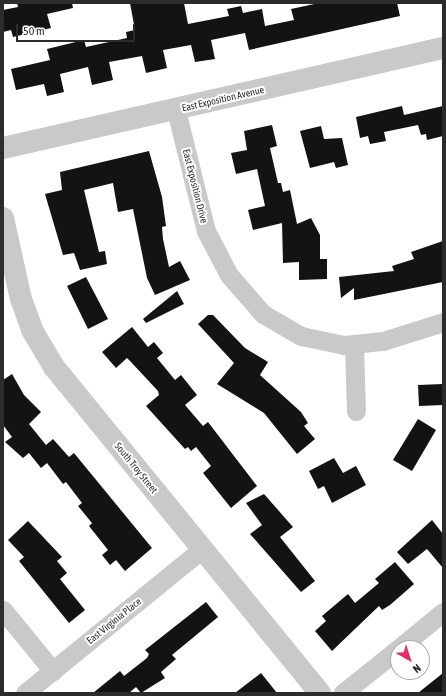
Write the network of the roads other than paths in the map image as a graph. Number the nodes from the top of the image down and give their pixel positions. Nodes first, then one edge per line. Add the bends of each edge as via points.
1 (443, 48) edge
2 (176, 110) junction
3 (3, 148) edge
4 (3, 218) edge
5 (443, 322) edge
6 (354, 345) junction
7 (356, 411) dead end
8 (202, 550) junction
9 (3, 610) edge
10 (443, 612) edge
11 (408, 640) edge
12 (390, 655) edge
13 (52, 671) junction
14 (25, 693) edge
15 (320, 693) edge
16 (343, 693) edge

1 - 2 street, East Exposition Avenue
2 - 3 street, East Exposition Avenue
2 - 6 street, East Exposition Drive via 198,207 229,275 248,299 281,327 322,342
4 - 8 street, South Troy Street via 21,299 42,349
5 - 6 street, East Exposition Drive via 384,342
6 - 7 street
8 - 13 street, East Virginia Place
8 - 15 street, South Troy Street
9 - 13 street
10 - 11 street
12 - 16 street
13 - 14 street, East Virginia Place

